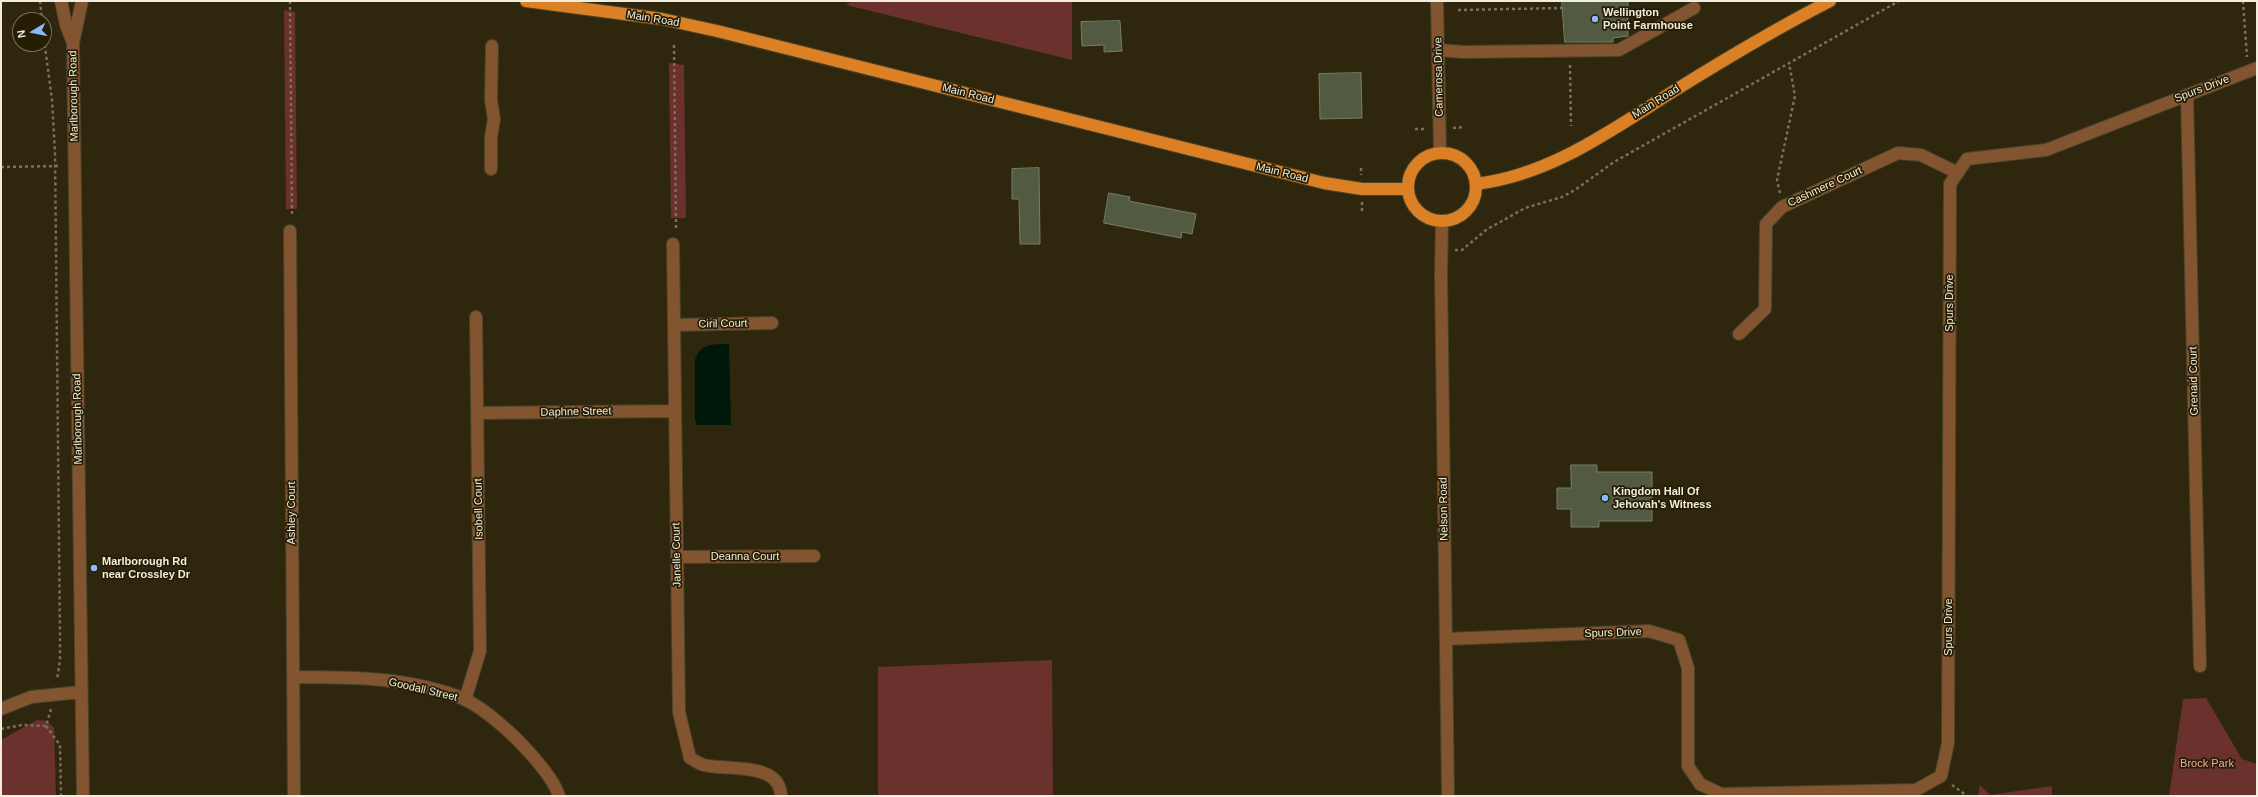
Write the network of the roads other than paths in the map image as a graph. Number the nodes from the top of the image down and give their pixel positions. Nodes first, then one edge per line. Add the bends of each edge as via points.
1 (61, 1) edge
2 (82, 1) edge
3 (526, 1) edge
4 (1437, 1) edge
5 (1830, 1) edge
6 (1694, 8) dead end
7 (73, 43) junction
8 (492, 46) dead end
9 (1438, 50) junction
10 (2252, 70) edge
11 (2187, 95) junction
12 (1440, 153) junction
13 (491, 169) dead end
14 (1958, 173) junction
15 (1476, 184) junction
16 (1408, 189) junction
17 (1442, 221) junction
18 (290, 231) road end
19 (673, 244) road end
20 (476, 316) dead end
21 (772, 323) dead end
22 (674, 325) junction
23 (1739, 334) dead end
24 (675, 411) junction
25 (477, 413) junction
26 (814, 556) dead end
27 (677, 557) junction
28 (1446, 639) junction
29 (2200, 666) dead end
30 (293, 677) junction
31 (81, 692) junction
32 (465, 700) junction
33 (1, 709) edge
34 (83, 796) edge
35 (294, 796) edge
36 (559, 796) edge
37 (781, 796) edge
38 (1448, 796) edge

1 - 7 street, Marlborough Road
2 - 7 street, Marlborough Road
3 - 16 main road, Main Road via 662,19 717,31 1324,183 1362,189
4 - 9 street, Camerosa Drive
5 - 15 main road, Main Road via 1762,36 1581,149 1534,171 1501,181
6 - 9 street via 1620,50
7 - 31 street, Marlborough Road
8 - 13 street via 491,100 494,119
9 - 12 street, Camerosa Drive
10 - 11 street, Spurs Drive
11 - 14 street, Spurs Drive via 2046,150 1967,159
11 - 29 street, Grenaid Court
12 - 15 main road via 1460,158 1473,174
12 - 16 main road via 1430,155 1421,161 1414,169
14 - 23 street, Cashmere Court via 1921,155 1898,153 1782,207 1766,224 1765,310
14 - 28 street, Spurs Drive via 1950,184 1948,743 1941,776 1916,790 1721,794 1700,784 1688,766 1688,668 1679,640 1649,631
15 - 17 main road via 1473,200 1463,214
16 - 17 main road via 1410,199 1419,212 1432,220
17 - 28 street, Nelson Road
18 - 30 street, Ashley Court
19 - 22 street, Janelle Court
20 - 25 street, Isobell Court
21 - 22 street, Ciril Court
22 - 24 street, Janelle Court
24 - 25 street, Daphne Street
24 - 27 street, Janelle Court
25 - 32 street, Isobell Court via 480,650
26 - 27 street, Deanna Court
27 - 37 street, Janelle Court via 679,712 690,758 704,765 755,770 769,775 781,790
28 - 38 street, Nelson Road
30 - 32 street, Goodall Street via 362,677 423,688
30 - 35 street, Ashley Court
31 - 33 street via 31,697
31 - 34 street, Marlborough Road
32 - 36 street, Goodall Street via 512,733 535,759

